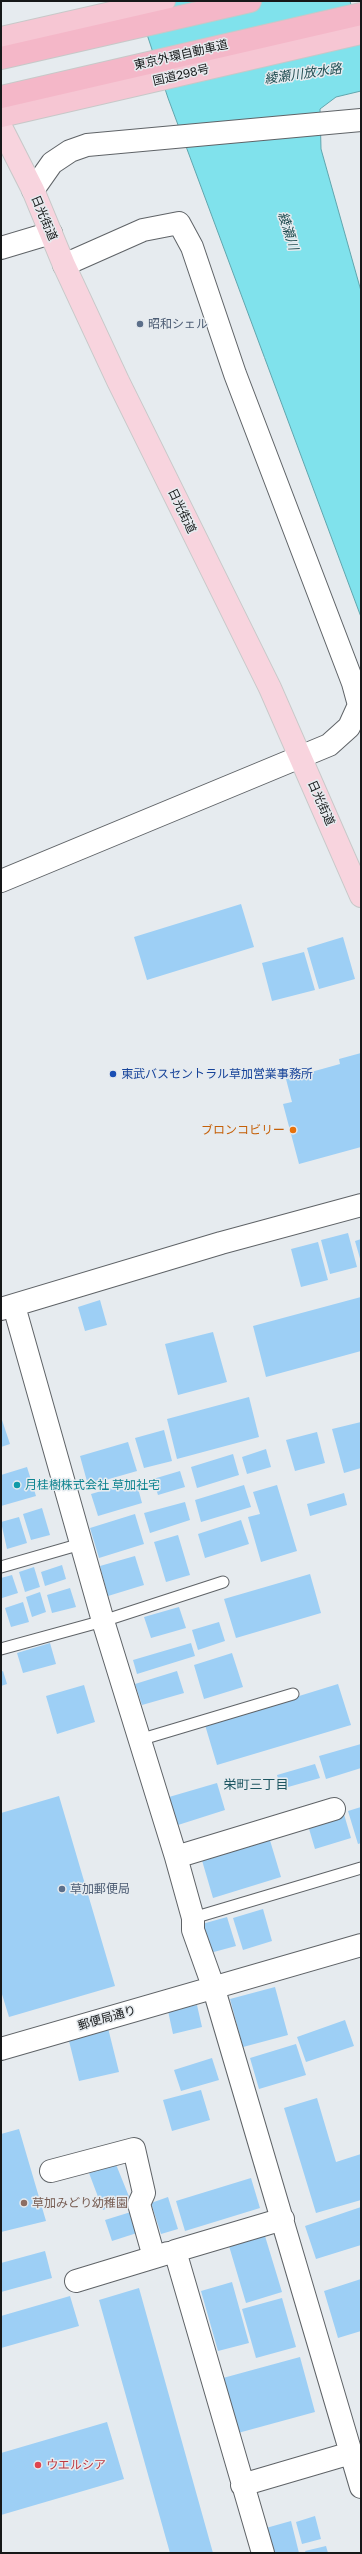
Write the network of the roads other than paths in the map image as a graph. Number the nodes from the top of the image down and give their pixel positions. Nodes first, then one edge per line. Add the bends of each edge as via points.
1 (164, 1) edge
2 (250, 1) edge
3 (361, 14) edge
4 (361, 33) edge
5 (1, 38) edge
6 (1, 58) edge
7 (1, 97) edge
8 (1, 116) edge
9 (361, 120) edge
10 (1, 127) edge
11 (33, 190) junction
12 (51, 233) junction
13 (1, 248) edge
14 (64, 265) junction
15 (300, 755) junction
16 (1, 882) edge
17 (361, 896) edge
18 (361, 1205) edge
19 (7, 1307) edge
20 (81, 1544) junction
21 (1, 1567) edge
22 (223, 1582) dead end
23 (103, 1621) junction
24 (1, 1649) edge
25 (293, 1694) dead end
26 (139, 1740) junction
27 (334, 1809) dead end
28 (176, 1857) junction
29 (361, 1868) edge
30 (193, 1918) junction
31 (361, 1945) edge
32 (213, 1986) junction
33 (1, 2049) edge
34 (50, 2171) dead end
35 (283, 2219) junction
36 (175, 2250) junction
37 (154, 2257) junction
38 (76, 2281) dead end
39 (351, 2452) junction
40 (242, 2486) junction
41 (361, 2487) edge
42 (263, 2553) edge

1 - 5 highway
2 - 6 highway
3 - 7 highway, 東京外環自動車道
4 - 8 highway, 国道298号
9 - 11 street via 127,140 87,146 70,151 52,163
10 - 11 main road, 日光街道
11 - 12 main road, 日光街道
12 - 13 street
12 - 14 main road, 日光街道
14 - 15 main road, 日光街道 via 118,381 270,688
14 - 15 street via 143,230 179,223 192,247 235,374 353,683 359,705 348,726 329,745
15 - 16 street
15 - 17 main road, 日光街道
18 - 19 street via 221,1243
19 - 20 street
20 - 21 lane
20 - 23 street
22 - 23 lane
23 - 24 lane
23 - 26 street
25 - 26 lane
26 - 28 street
27 - 28 street
28 - 30 street
29 - 30 lane
30 - 32 street via 193,1930
31 - 32 street, 郵便局通り
32 - 33 street, 郵便局通り
32 - 35 street
34 - 37 street via 134,2149 144,2193 140,2204
35 - 36 street
35 - 39 street
36 - 37 street
36 - 40 street
37 - 38 street
39 - 40 street
39 - 41 street
40 - 42 street

